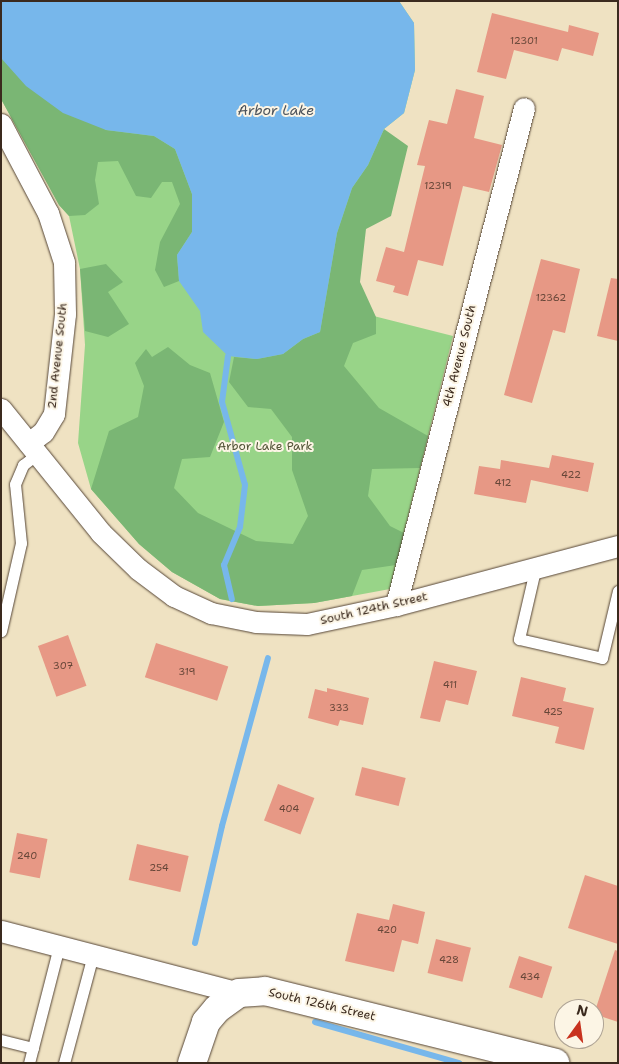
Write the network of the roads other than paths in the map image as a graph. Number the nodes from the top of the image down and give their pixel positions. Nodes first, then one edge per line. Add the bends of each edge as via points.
1 (524, 108) dead end
2 (1, 124) edge
3 (1, 409) edge
4 (33, 449) junction
5 (618, 546) edge
6 (536, 570) junction
7 (618, 591) edge
8 (396, 605) junction
9 (1, 630) edge
10 (1, 931) edge
11 (59, 946) junction
12 (92, 955) junction
13 (239, 993) junction
14 (1, 1040) edge
15 (33, 1048) junction
16 (28, 1063) edge
17 (64, 1063) edge
18 (192, 1063) edge
19 (554, 1063) edge

1 - 8 street, 4th Avenue South
2 - 4 street, 2nd Avenue South via 48,213 64,262 65,314 54,414
3 - 4 street, South 124th Street
4 - 8 street, South 124th Street via 101,533 138,569 174,596 211,613 256,622 306,624
4 - 9 lane via 15,484 21,543
5 - 6 street, South 124th Street
6 - 7 lane via 519,639 602,658
6 - 8 street, South 124th Street
10 - 11 street, South 126th Street
11 - 12 street, South 126th Street
11 - 15 lane
12 - 13 street, South 126th Street
12 - 17 lane
13 - 18 street via 217,1009 206,1022
13 - 19 street, South 126th Street via 265,991 290,995
14 - 15 lane
15 - 16 lane

